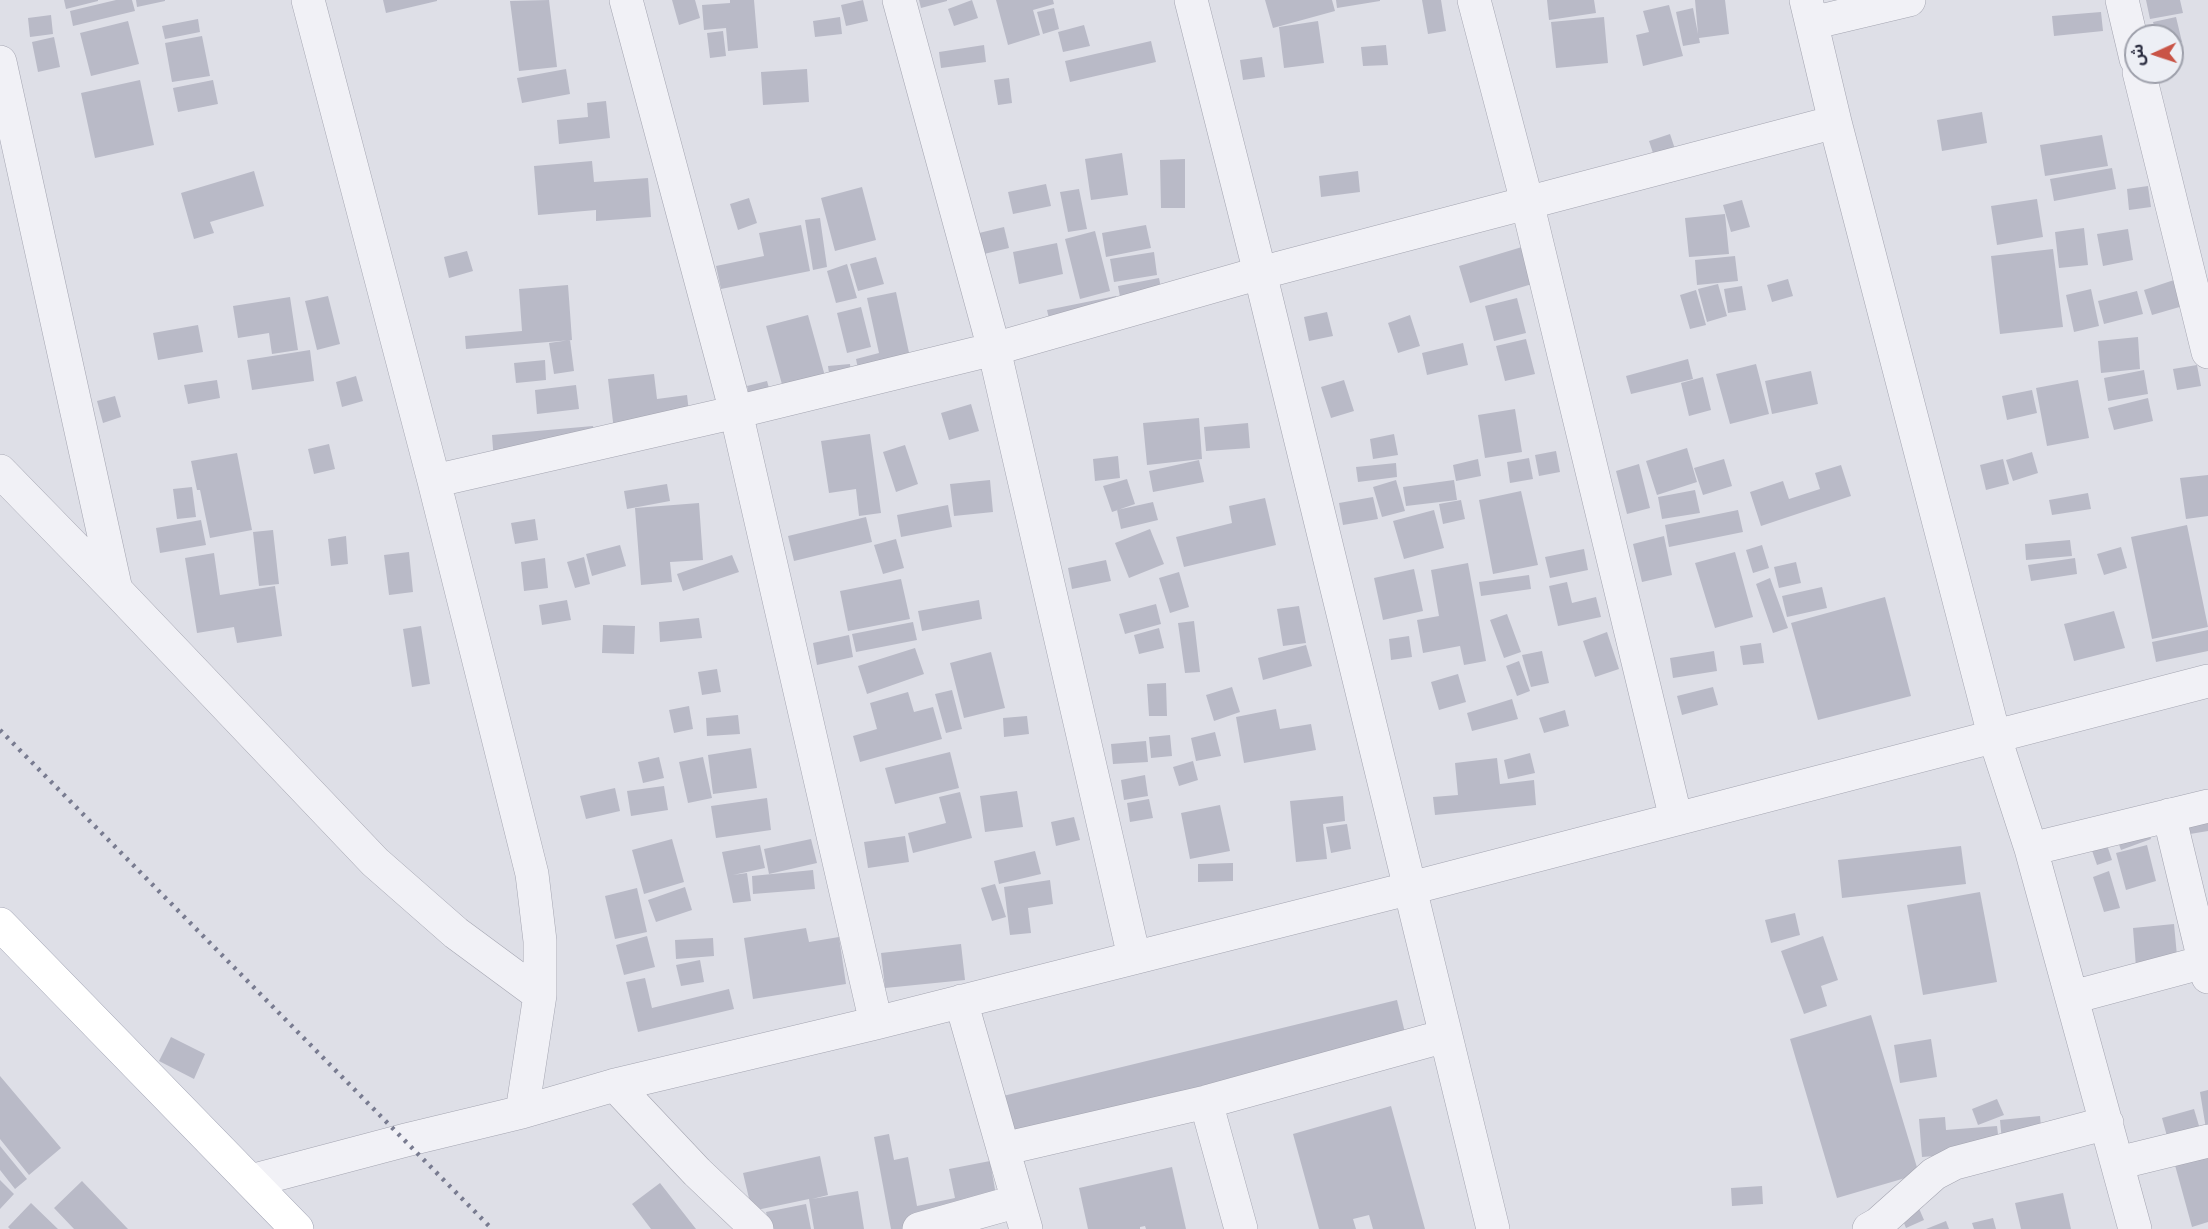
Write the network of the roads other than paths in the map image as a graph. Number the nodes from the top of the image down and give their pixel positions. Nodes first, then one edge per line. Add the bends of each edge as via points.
1 (308, 0) edge
2 (626, 0) edge
3 (899, 0) edge
4 (1191, 0) edge
5 (1474, 0) edge
6 (1909, 0) edge
7 (2121, 0) edge
8 (1809, 12) edge
9 (2127, 24) edge
10 (0, 62) edge
11 (2142, 84) edge
12 (1835, 122) junction
13 (1527, 202) junction
14 (1260, 273) junction
15 (994, 349) junction
16 (2208, 352) edge
17 (736, 411) junction
18 (0, 471) edge
19 (434, 481) junction
20 (117, 590) junction
21 (2208, 681) edge
22 (1994, 735) junction
23 (2208, 806) edge
24 (2169, 815) junction
25 (1676, 819) junction
26 (2031, 849) junction
27 (1411, 888) junction
28 (0, 924) edge
29 (1134, 957) junction
30 (2207, 966) edge
31 (540, 995) junction
32 (2073, 997) junction
33 (962, 1001) junction
34 (876, 1023) junction
35 (1445, 1036) junction
36 (615, 1085) junction
37 (1206, 1102) junction
38 (522, 1112) junction
39 (2107, 1123) junction
40 (2208, 1141) edge
41 (1003, 1149) junction
42 (2118, 1163) junction
43 (251, 1181) junction
44 (1022, 1215) edge
45 (297, 1229) edge
46 (757, 1229) edge
47 (919, 1229) edge
48 (1241, 1229) edge
49 (1493, 1229) edge
50 (1869, 1229) edge
51 (2136, 1229) edge

1 - 19 street
2 - 17 street
3 - 15 street
4 - 14 street
5 - 13 street
6 - 8 street
7 - 9 street
8 - 12 street
10 - 20 street
11 - 16 street
12 - 13 street
12 - 22 street
13 - 14 street
13 - 25 street
14 - 15 street
14 - 27 street
15 - 17 street
15 - 29 street
17 - 19 street
17 - 34 street
18 - 20 street
19 - 31 street via 532,874 540,941
20 - 31 street via 375,862 456,933
21 - 22 street
22 - 25 street
22 - 26 street
23 - 24 street
24 - 26 street
24 - 30 street
25 - 27 street
26 - 32 street
27 - 29 street
27 - 35 street
28 - 43 main road
29 - 33 street
30 - 32 street
31 - 38 street
32 - 39 street
33 - 34 street
33 - 41 street
34 - 36 street
35 - 37 street
35 - 49 street
36 - 38 street
36 - 46 street
37 - 41 street
37 - 48 street
38 - 43 street
39 - 42 street
39 - 50 street via 1955,1163 1934,1174
40 - 42 street
41 - 44 street
42 - 51 street
43 - 45 main road
44 - 47 street

